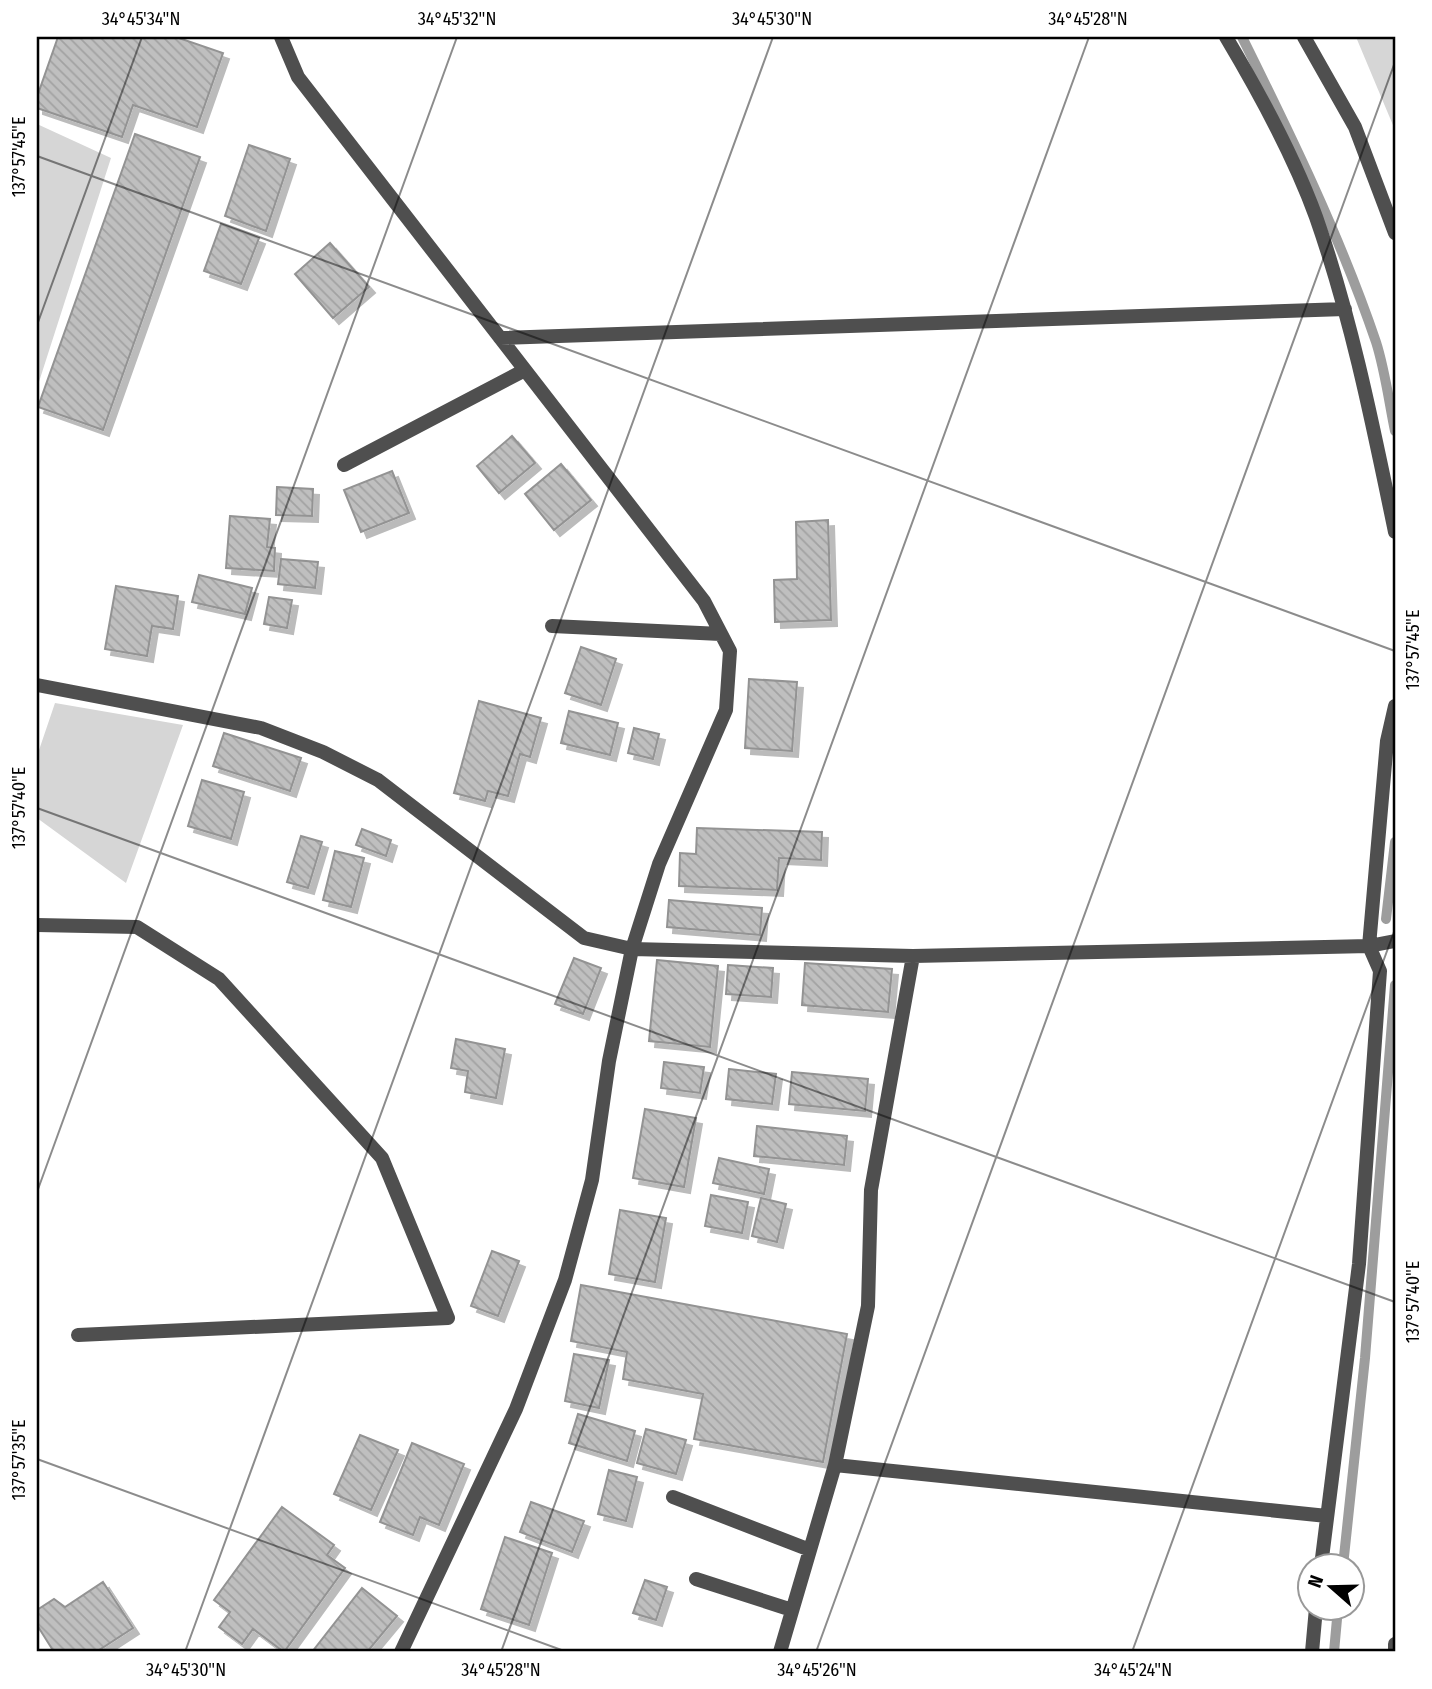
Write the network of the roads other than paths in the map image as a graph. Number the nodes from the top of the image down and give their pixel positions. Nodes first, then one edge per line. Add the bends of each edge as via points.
1 (281, 37) edge
2 (1226, 37) edge
3 (1304, 37) edge
4 (1395, 233) edge
5 (1345, 309) junction
6 (500, 338) junction
7 (525, 370) junction
8 (344, 465) dead end
9 (1395, 532) edge
10 (552, 626) dead end
11 (721, 634) junction
12 (37, 685) edge
13 (1395, 706) edge
14 (37, 925) edge
15 (1395, 941) edge
16 (1369, 946) junction
17 (632, 949) junction
18 (913, 956) junction
19 (78, 1335) dead end
20 (835, 1465) junction
21 (673, 1497) dead end
22 (1327, 1516) junction
23 (810, 1550) junction
24 (1323, 1552) edge
25 (696, 1579) dead end
26 (792, 1610) junction
27 (1315, 1622) edge
28 (1395, 1644) edge
29 (401, 1652) edge
30 (780, 1652) edge
31 (1312, 1652) edge
32 (1395, 1652) edge

1 - 6 street via 298,77
2 - 5 street via 1275,123 1315,215
3 - 4 street via 1354,127
5 - 6 street
5 - 9 street
6 - 7 street
7 - 8 street
7 - 11 street via 704,601
10 - 11 street
11 - 17 street via 730,651 726,710 659,864
12 - 17 street via 261,728 323,752 378,780 584,938
13 - 16 street via 1387,741
14 - 19 street via 137,927 219,979 382,1158 448,1318
15 - 16 street
16 - 18 street
16 - 22 street via 1380,971 1362,1222
17 - 18 street
17 - 29 street via 592,1180 565,1280 516,1409
18 - 20 street via 871,1190 868,1306
20 - 22 street
20 - 23 street
21 - 23 street
22 - 24 street
23 - 26 street
25 - 26 street
26 - 30 street
27 - 31 street
28 - 32 street

